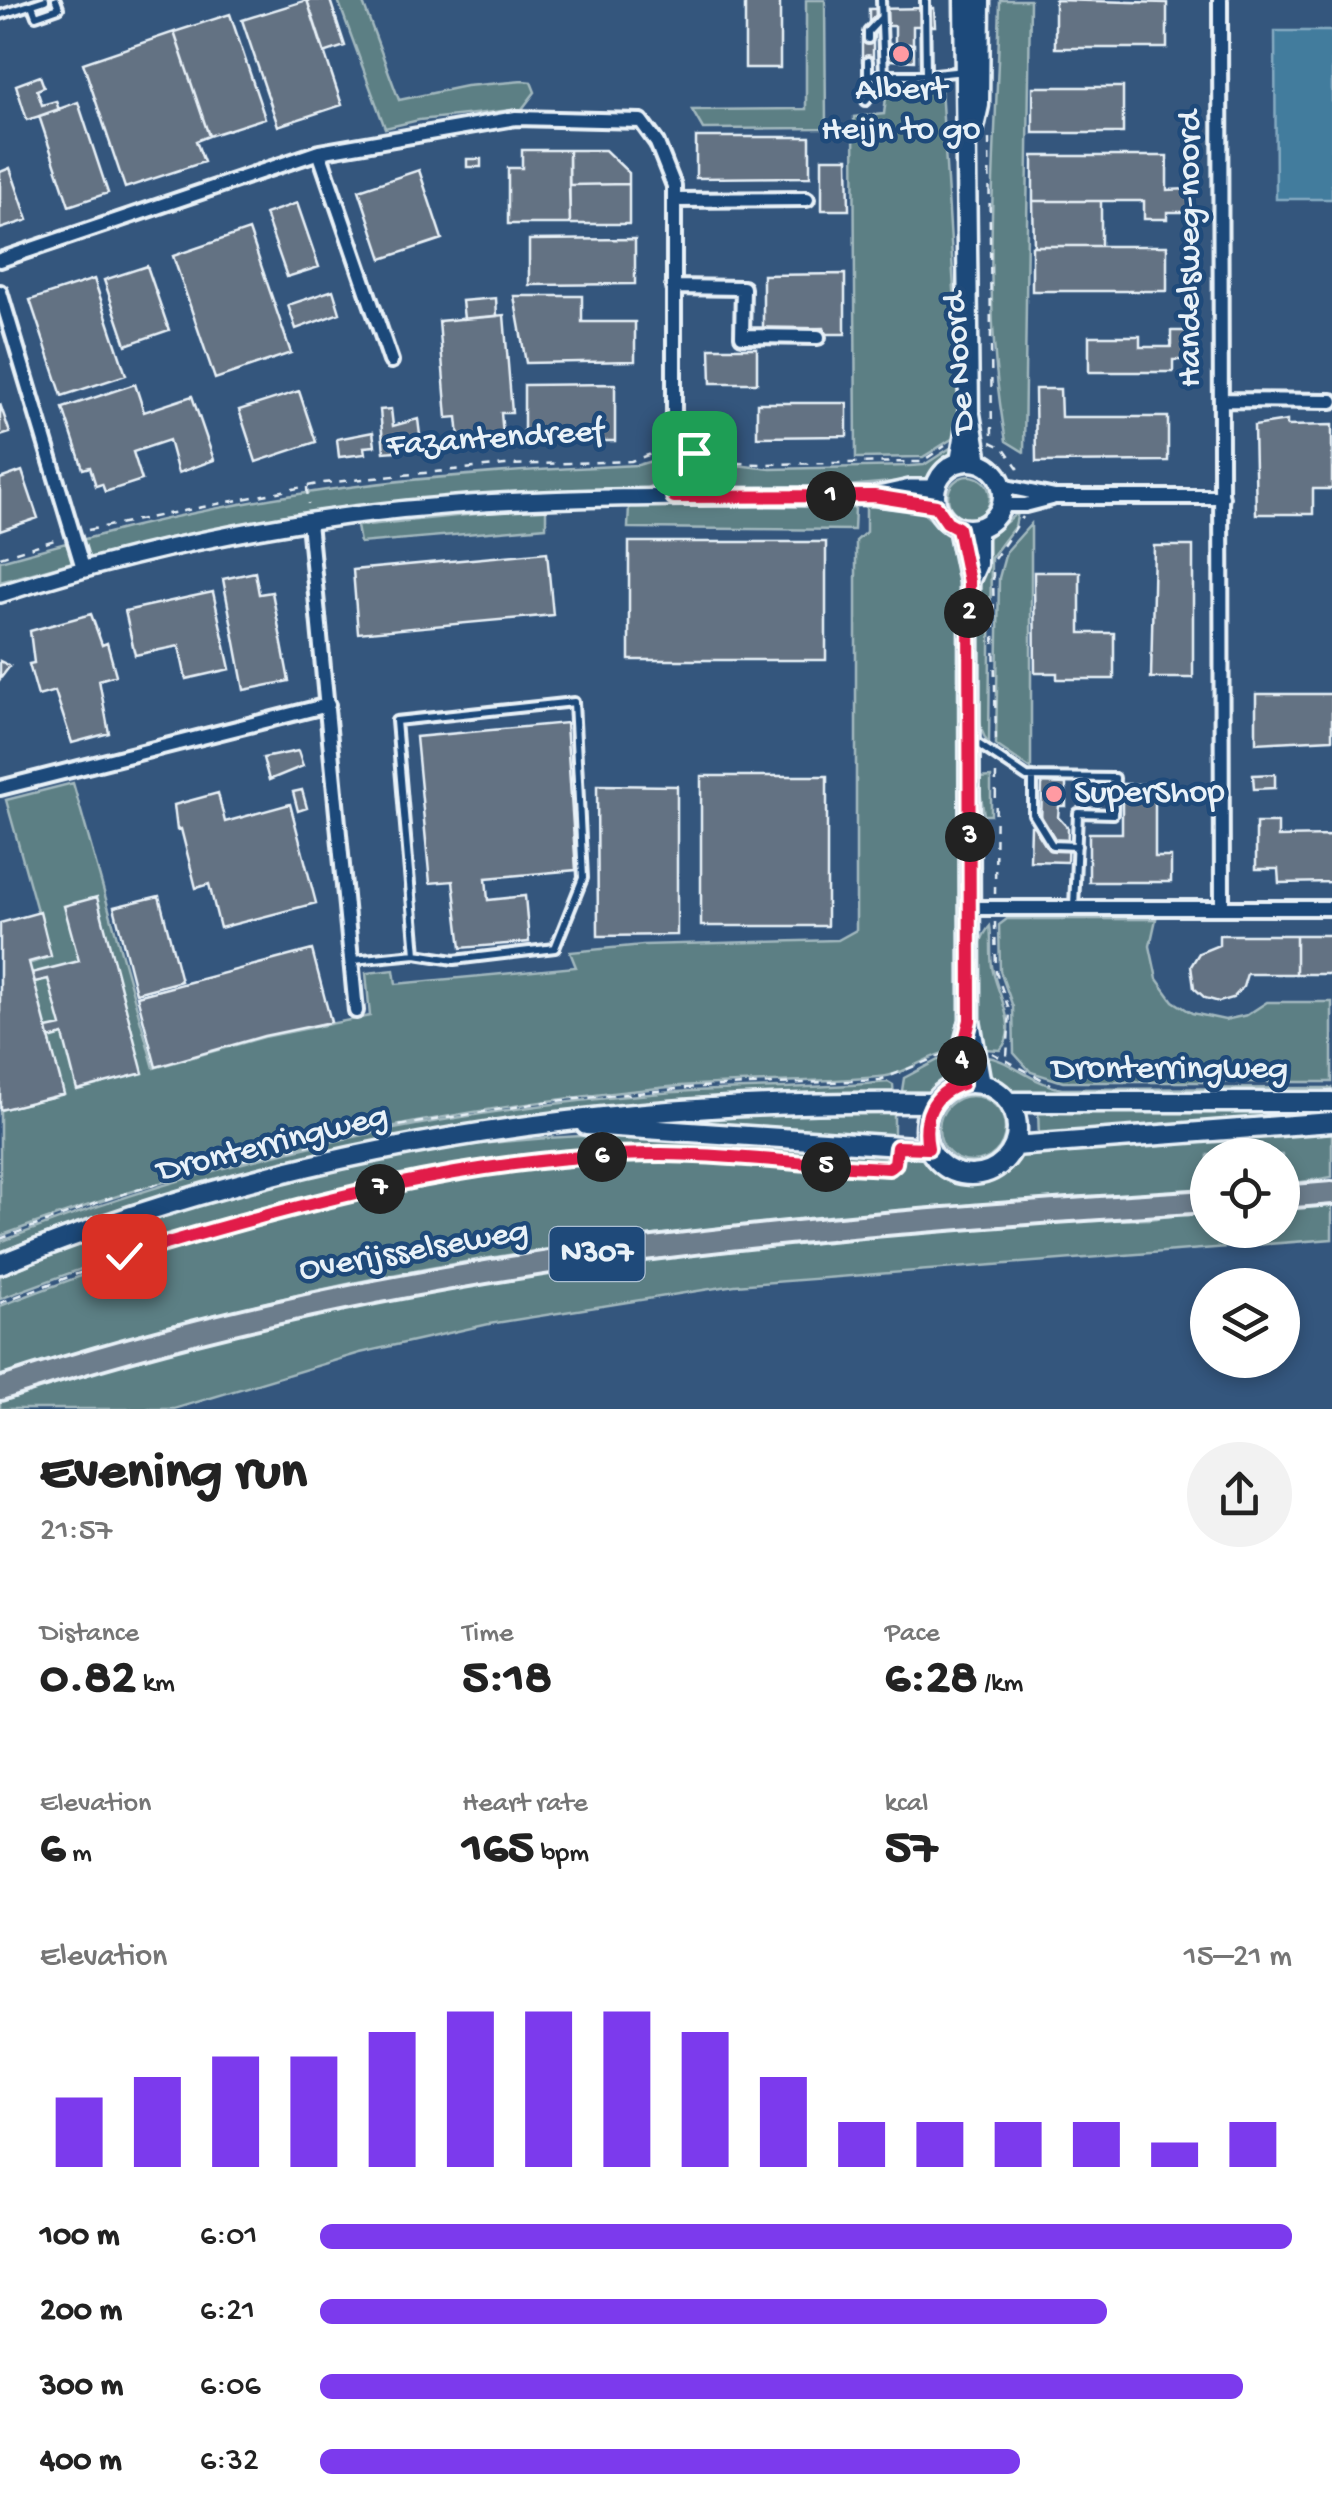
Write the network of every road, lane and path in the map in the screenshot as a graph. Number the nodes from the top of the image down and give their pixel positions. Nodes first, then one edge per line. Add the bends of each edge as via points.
1 (45, 0) edge
2 (56, 0) edge
3 (881, 0) edge
4 (925, 0) edge
5 (964, 0) edge
6 (980, 0) edge
7 (1220, 0) edge
8 (32, 4) junction
9 (0, 15) edge
10 (882, 17) junction
11 (868, 40) dead end
12 (868, 61) dead end
13 (972, 66) junction
14 (926, 75) junction
15 (884, 76) junction
16 (866, 102) dead end
17 (990, 130) dead end
18 (319, 152) junction
19 (806, 199) dead end
20 (674, 200) junction
21 (0, 260) edge
22 (673, 287) junction
23 (0, 292) edge
24 (818, 337) dead end
25 (391, 361) dead end
26 (1221, 400) junction
27 (1332, 401) edge
28 (977, 441) junction
29 (674, 451) junction
30 (969, 462) junction
31 (307, 486) junction
32 (1002, 486) junction
33 (1026, 489) junction
34 (674, 497) junction
35 (936, 497) junction
36 (1055, 497) junction
37 (1222, 498) junction
38 (1002, 505) junction
39 (1025, 505) junction
40 (309, 522) junction
41 (967, 528) junction
42 (74, 534) junction
43 (0, 557) edge
44 (83, 568) junction
45 (0, 594) edge
46 (328, 706) junction
47 (970, 738) junction
48 (996, 756) junction
49 (1033, 777) junction
50 (0, 788) edge
51 (1077, 846) junction
52 (970, 908) junction
53 (994, 908) junction
54 (1074, 908) junction
55 (1222, 908) junction
56 (1332, 908) edge
57 (416, 954) junction
58 (352, 960) junction
59 (356, 1011) dead end
60 (894, 1077) dead end
61 (972, 1084) junction
62 (1065, 1086) dead end
63 (896, 1102) junction
64 (1009, 1102) junction
65 (1332, 1102) edge
66 (933, 1103) junction
67 (1332, 1122) edge
68 (571, 1124) junction
69 (1014, 1146) junction
70 (897, 1147) junction
71 (928, 1148) junction
72 (1332, 1194) edge
73 (1300, 1195) edge
74 (1190, 1202) edge
75 (0, 1264) edge
76 (0, 1303) edge
77 (0, 1389) edge

1 - 8 lane
2 - 8 lane via 59,8 36,16
3 - 10 lane
4 - 14 lane
5 - 13 main road, De Noord
6 - 13 main road, De Noord
7 - 26 street, Handelsweg-noord
8 - 9 lane
10 - 11 lane
10 - 15 lane
12 - 15 lane via 868,75
13 - 14 lane
13 - 28 main road, De Noord via 969,409
14 - 15 lane
15 - 16 lane
17 - 28 path, De Noord
18 - 20 street via 516,118 641,122 657,143
18 - 21 street
18 - 25 street
19 - 20 street
20 - 22 street
22 - 24 street via 743,288 742,336
22 - 29 street
23 - 42 street
26 - 27 street
26 - 37 street, Handelsweg-noord
28 - 29 path, Fazantendreef via 921,462 760,464
28 - 30 main road, De Noord
28 - 33 path, De Noord via 1014,459
29 - 31 path, Fazantendreef via 632,461 505,464
29 - 34 street
30 - 32 main road via 991,468
30 - 35 main road via 942,474
31 - 40 path
31 - 42 path, Fazantendreef
32 - 33 street
32 - 38 main road
33 - 36 street
34 - 35 street, Fazantendreef via 874,496 910,488
34 - 40 street, Fazantendreef via 451,505
35 - 41 main road via 947,522
36 - 37 street
36 - 39 street
37 - 55 street, Handelsweg-noord
38 - 39 street
38 - 41 main road via 993,520
39 - 48 path via 1023,519 993,561
40 - 44 street, Fazantendreef
40 - 46 street
41 - 47 main road via 977,564 969,582
42 - 43 path, Fazantendreef
42 - 44 street
44 - 45 street, Fazantendreef
46 - 50 street
46 - 58 street
47 - 48 lane
47 - 52 main road
48 - 49 lane
48 - 53 path
49 - 51 lane via 1034,814 1052,846
49 - 51 lane via 1115,778 1113,814 1078,813
51 - 54 lane
52 - 53 street
52 - 61 main road via 970,1020 962,1052
53 - 54 street
53 - 62 path, Dronterringweg via 996,972 1010,1012 1007,1057 1036,1080
54 - 55 street
55 - 56 street
57 - 57 lane via 454,960 555,948 583,878 574,702 396,721
57 - 58 lane
58 - 59 street
60 - 63 path
61 - 64 main road
61 - 66 main road
63 - 66 main road, Dronterringweg
63 - 68 main road, Dronterringweg via 698,1106
64 - 65 main road, Dronterringweg
64 - 69 main road via 1017,1124
66 - 71 main road via 926,1117
67 - 69 main road, Dronterringweg
68 - 70 main road, Dronterringweg
68 - 75 main road, Dronterringweg via 404,1144 248,1179
69 - 71 main road via 1002,1164 972,1176 942,1165
70 - 71 main road, Dronterringweg
70 - 76 path, Dronterringweg via 889,1168 662,1154 403,1184 196,1234
72 - 73 highway
74 - 77 highway, Overijsselseweg / N307 via 783,1232 514,1265 230,1321

